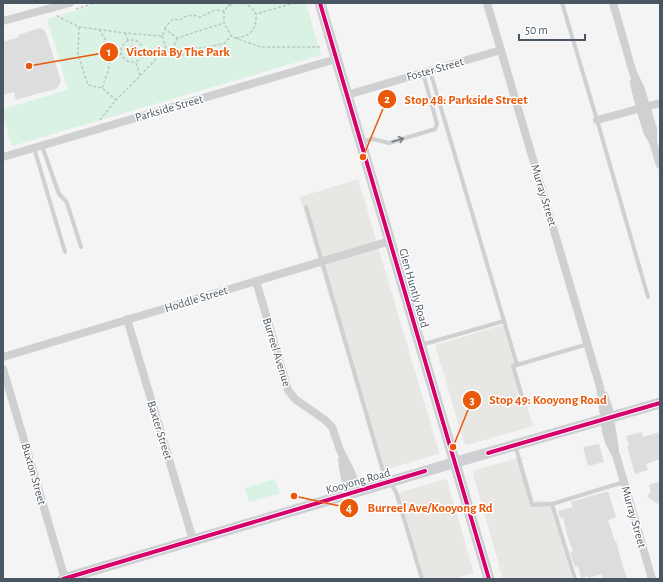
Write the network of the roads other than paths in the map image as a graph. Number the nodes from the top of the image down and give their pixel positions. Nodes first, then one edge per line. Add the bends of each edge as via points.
1 (320, 3) edge
2 (487, 3) edge
3 (562, 3) edge
4 (613, 3) edge
5 (73, 6) edge
6 (3, 21) edge
7 (501, 50) junction
8 (336, 59) junction
9 (426, 72) junction
10 (347, 95) junction
11 (660, 102) edge
12 (643, 107) junction
13 (597, 120) junction
14 (360, 142) junction
15 (38, 146) junction
16 (3, 157) edge
17 (660, 165) edge
18 (306, 207) dead end
19 (390, 241) junction
20 (81, 247) dead end
21 (64, 252) dead end
22 (321, 262) junction
23 (256, 281) junction
24 (648, 297) dead end
25 (127, 320) junction
26 (504, 321) junction
27 (588, 344) junction
28 (421, 345) junction
29 (3, 356) edge
30 (517, 365) junction
31 (3, 369) edge
32 (523, 400) dead end
33 (660, 403) edge
34 (607, 418) junction
35 (515, 445) junction
36 (455, 462) junction
37 (390, 482) junction
38 (624, 482) junction
39 (354, 493) junction
40 (552, 504) junction
41 (193, 540) junction
42 (64, 579) edge
43 (422, 579) edge
44 (489, 579) edge
45 (575, 579) edge
46 (652, 579) edge

1 - 8 street, Glen Huntly Road
2 - 7 street, Murray Street
3 - 13 lane
4 - 12 street via 633,73 634,88
5 - 6 street
7 - 9 street, Foster Street
7 - 27 street, Murray Street
8 - 10 street, Glen Huntly Road
8 - 15 street, Parkside Street
9 - 10 street, Foster Street
14 -> 9 lane via 373,140 389,143 434,129 437,124
9 - 26 lane
10 - 14 street, Glen Huntly Road
11 - 12 street
12 - 13 street
12 - 17 street via 653,130 653,142
13 - 24 lane
14 - 19 street, Glen Huntly Road
15 - 16 street, Parkside Street
15 - 20 lane via 59,194 66,201
15 - 21 lane
18 - 22 lane
19 - 22 street, Hoddle Street
19 - 28 street, Glen Huntly Road
22 - 23 street, Hoddle Street
22 - 37 lane via 383,471
23 - 25 street, Hoddle Street
23 - 39 street, Burreel Avenue via 288,390 295,399 329,423 351,472
25 - 29 street, Hoddle Street
25 - 41 street, Baxter Street
26 - 28 lane
26 - 30 lane
27 - 30 lane
27 - 34 street, Murray Street via 600,387 607,400
28 - 36 street, Glen Huntly Road
30 - 32 lane via 513,366
31 - 42 street, Buxton Street
33 - 34 street, Kooyong Road
34 - 35 street, Kooyong Road
34 - 38 street, Murray Street
35 - 36 street, Kooyong Road
35 - 40 lane via 532,505
36 - 37 street, Kooyong Road
36 - 44 street, Glen Huntly Road
37 - 39 street, Kooyong Road
37 - 43 lane via 396,492
38 - 40 lane
38 - 46 street, Murray Street
39 - 41 street, Kooyong Road
40 - 45 lane
41 - 42 street, Kooyong Road

